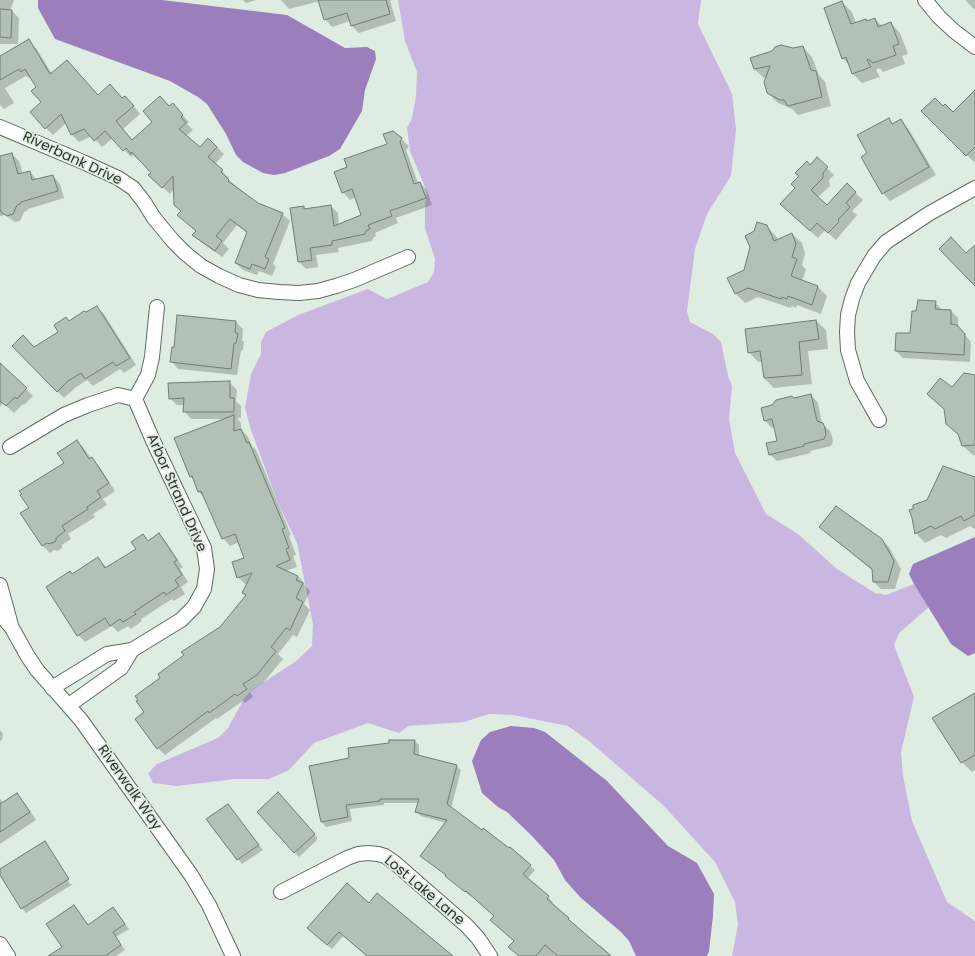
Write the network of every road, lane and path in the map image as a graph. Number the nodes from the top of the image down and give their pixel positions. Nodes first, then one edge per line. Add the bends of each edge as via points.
1 (925, 0) edge
2 (975, 47) edge
3 (0, 127) edge
4 (975, 188) edge
5 (408, 257) dead end
6 (157, 306) dead end
7 (135, 400) junction
8 (879, 420) dead end
9 (10, 447) dead end
10 (0, 585) edge
11 (0, 614) edge
12 (12, 628) junction
13 (132, 650) junction
14 (52, 688) junction
15 (69, 705) junction
16 (281, 892) dead end
17 (0, 944) edge
18 (8, 956) edge
19 (233, 956) edge
20 (490, 956) edge

1 - 2 street via 939,17
3 - 5 street, Riverbank Drive via 118,178 133,188 154,218 185,253 214,273 239,285 279,292 318,291 354,280
4 - 8 street via 886,242 858,283 848,315 848,350 857,381
6 - 7 street via 148,375
7 - 9 street via 118,395 88,404
7 - 13 street, Arbor Strand Drive via 204,548 207,568 204,589 194,607 181,620
10 - 12 street, Riverwalk Way
11 - 12 street, Riverwalk Way
12 - 14 street, Riverwalk Way via 27,655
13 - 14 street, Arbor Strand Drive via 107,654
13 - 15 street, Arbor Strand Drive via 121,668
14 - 15 street, Riverwalk Way
15 - 19 street, Riverwalk Way via 191,875 209,905
16 - 20 street, Lost Lake Lane via 358,854 368,852 385,856 467,926
17 - 18 street

